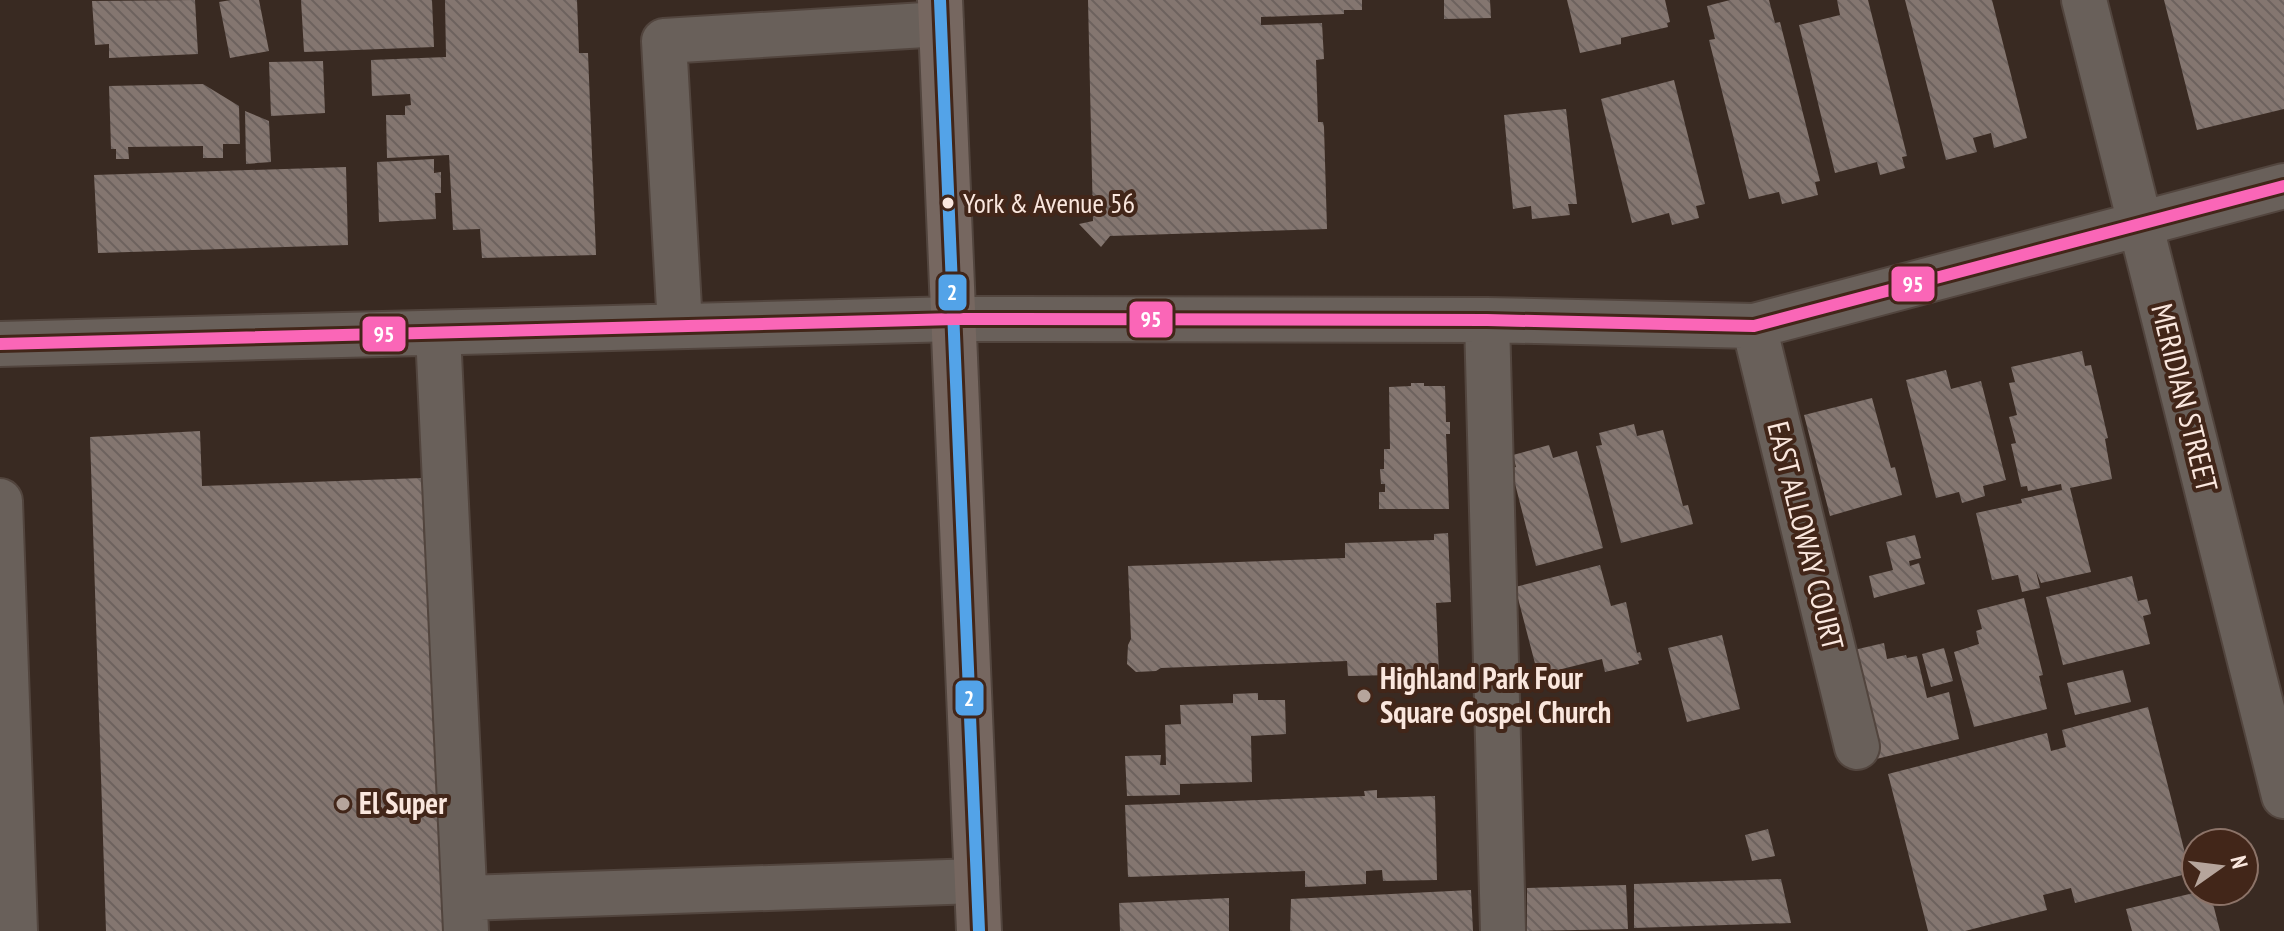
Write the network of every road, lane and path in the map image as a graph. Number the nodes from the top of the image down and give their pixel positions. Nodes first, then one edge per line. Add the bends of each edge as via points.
1 (2084, 0) edge
2 (941, 12) edge
3 (2284, 186) edge
4 (2140, 224) junction
5 (955, 319) junction
6 (1487, 320) junction
7 (680, 326) junction
8 (1754, 326) junction
9 (438, 333) junction
10 (0, 344) edge
11 (0, 501) edge
12 (1857, 747) dead end
13 (2284, 796) edge
14 (977, 881) junction
15 (465, 915) edge
16 (15, 931) edge
17 (979, 931) edge
18 (1503, 931) edge

1 - 4 street, MERIDIAN STREET
2 - 5 main road
2 - 7 street via 664,41
3 - 4 street
4 - 8 street
4 - 13 street, MERIDIAN STREET
5 - 6 street
5 - 7 street
5 - 14 main road
6 - 8 street
6 - 18 street
7 - 9 street
8 - 12 street, EAST ALLOWAY COURT
9 - 10 street
9 - 15 street
11 - 16 street
14 - 15 street
14 - 17 main road

